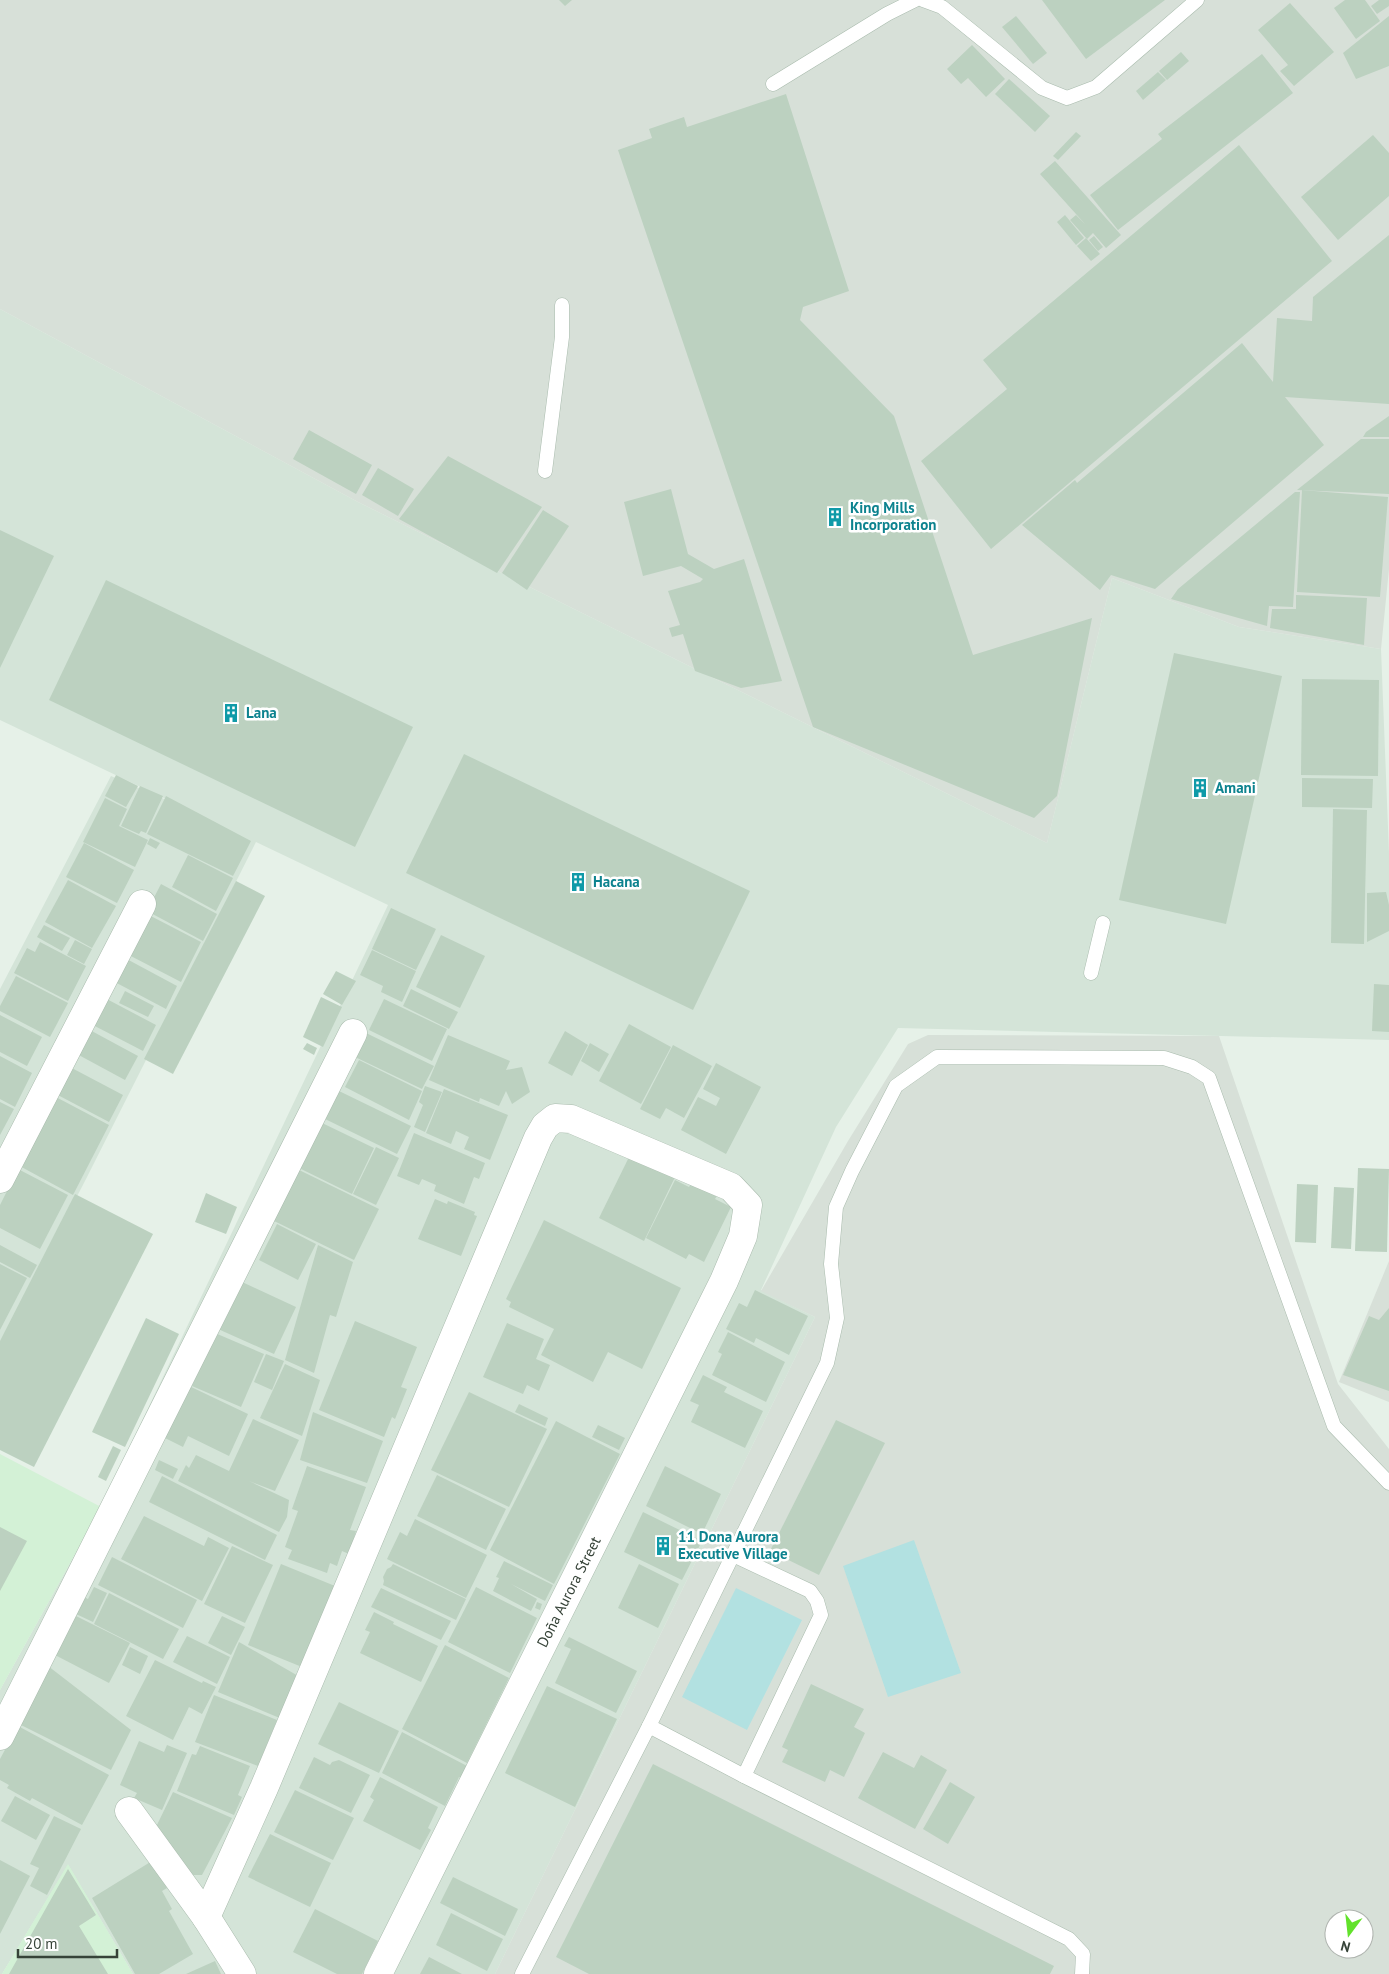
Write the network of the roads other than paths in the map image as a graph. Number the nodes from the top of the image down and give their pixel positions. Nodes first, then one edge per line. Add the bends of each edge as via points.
1 (915, 0) edge
2 (923, 0) edge
3 (1197, 0) edge
4 (773, 84) dead end
5 (562, 304) dead end
6 (546, 471) dead end
7 (142, 904) dead end
8 (1103, 923) dead end
9 (1091, 973) dead end
10 (352, 1033) dead end
11 (0, 1179) edge
12 (1389, 1483) edge
13 (733, 1554) junction
14 (649, 1726) junction
15 (0, 1736) edge
16 (744, 1776) junction
17 (129, 1811) dead end
18 (206, 1917) junction
19 (242, 1974) edge
20 (378, 1974) edge
21 (522, 1974) edge
22 (1082, 1974) edge

1 - 4 lane
2 - 3 lane via 942,7 1042,88 1067,98 1096,86
5 - 6 lane via 562,337
7 - 11 street
8 - 9 lane
10 - 15 street
12 - 13 lane via 1334,1426 1209,1078 1192,1067 1164,1058 937,1057 896,1086 836,1207 831,1264 837,1318 827,1363
13 - 14 lane
13 - 16 lane via 810,1592 818,1601 821,1615
14 - 16 lane
14 - 21 lane
16 - 22 lane via 1069,1938 1083,1954
17 - 18 street
18 - 19 street
18 - 20 street, Doña Aurora Street via 264,1788 538,1138 554,1118 571,1119 731,1187 748,1205 743,1236 724,1281

